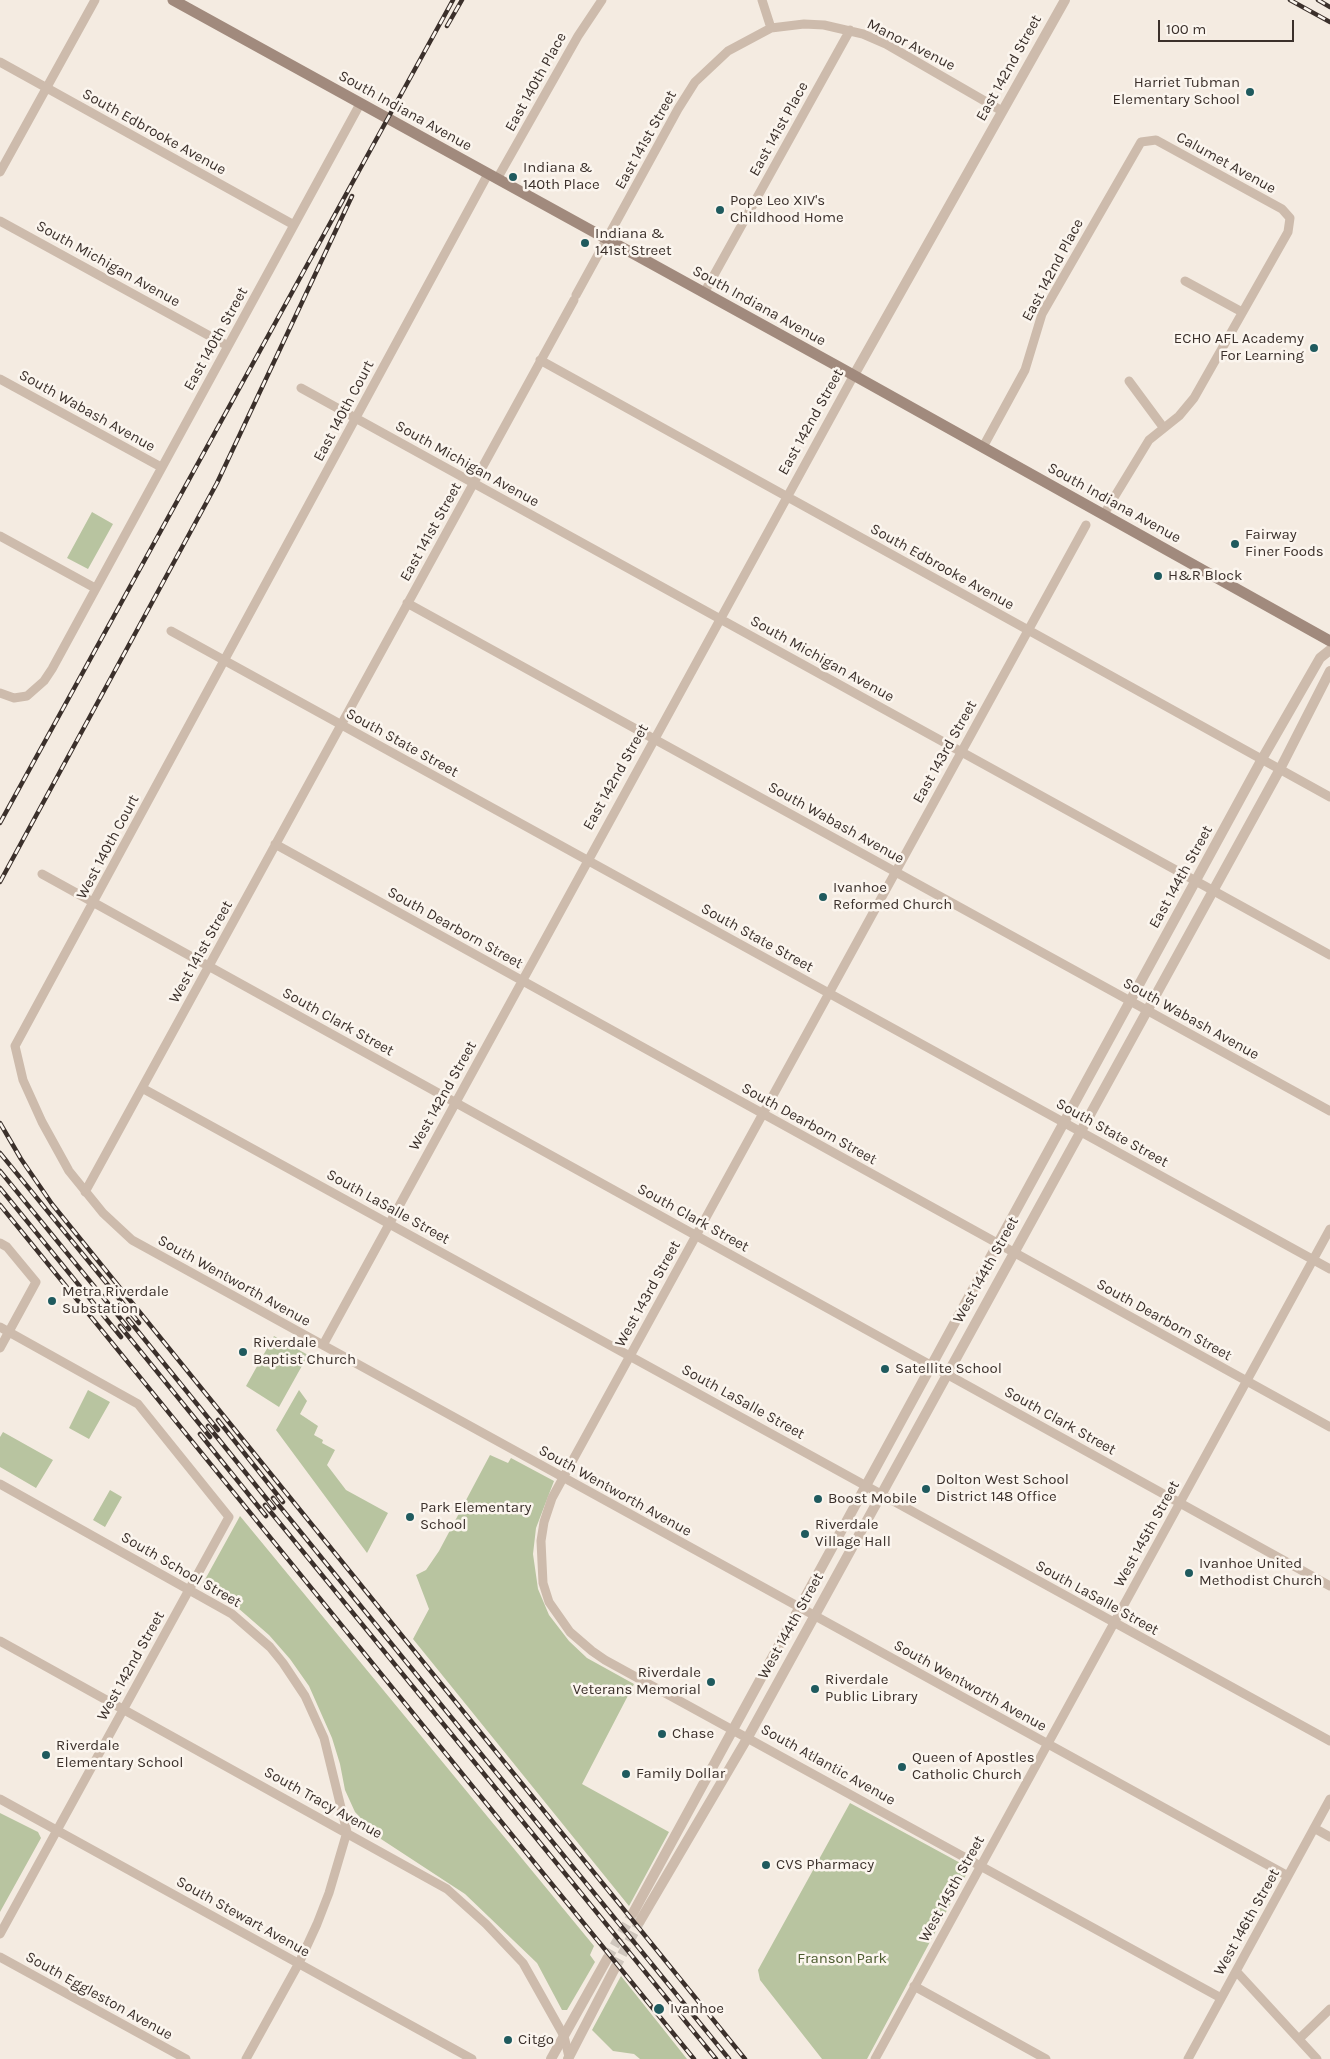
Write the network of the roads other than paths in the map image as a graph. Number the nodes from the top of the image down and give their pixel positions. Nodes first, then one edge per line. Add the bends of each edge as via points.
1 (95, 0) edge
2 (173, 0) edge
3 (602, 0) edge
4 (762, 0) edge
5 (1062, 1) edge
6 (771, 28) junction
7 (850, 30) junction
8 (0, 62) edge
9 (46, 88) junction
10 (360, 104) junction
11 (1002, 110) junction
12 (1146, 140) joint
13 (0, 172) edge
14 (492, 177) junction
15 (0, 221) edge
16 (294, 225) junction
17 (606, 240) junction
18 (1186, 281) dead end
19 (704, 293) junction
20 (1242, 312) junction
21 (228, 346) junction
22 (540, 360) junction
23 (854, 375) junction
24 (0, 379) edge
25 (1129, 381) dead end
26 (301, 388) dead end
27 (356, 418) junction
28 (1163, 427) junction
29 (984, 447) junction
30 (161, 467) junction
31 (473, 483) junction
32 (787, 497) junction
33 (1104, 514) junction
34 (1086, 525) dead end
35 (0, 536) edge
36 (95, 588) junction
37 (407, 603) junction
38 (720, 619) junction
39 (1028, 630) junction
40 (171, 631) dead end
41 (1330, 641) edge
42 (1330, 650) edge
43 (224, 661) junction
44 (1330, 671) edge
45 (0, 693) edge
46 (341, 725) junction
47 (654, 739) junction
48 (961, 752) junction
49 (1262, 759) junction
50 (1280, 769) junction
51 (1330, 797) edge
52 (275, 844) junction
53 (588, 860) junction
54 (895, 872) junction
55 (42, 874) dead end
56 (1196, 881) junction
57 (1213, 890) junction
58 (93, 902) junction
59 (1330, 955) edge
60 (209, 966) junction
61 (522, 981) junction
62 (829, 993) junction
63 (1130, 1001) junction
64 (1147, 1010) junction
65 (15, 1046) joint
66 (142, 1088) junction
67 (455, 1102) junction
68 (1330, 1111) edge
69 (762, 1114) junction
70 (1064, 1122) junction
71 (1080, 1131) junction
72 (85, 1192) junction
73 (389, 1224) junction
74 (1330, 1229) edge
75 (696, 1235) junction
76 (0, 1243) edge
77 (998, 1244) junction
78 (1013, 1252) junction
79 (1313, 1259) junction
80 (1330, 1268) edge
81 (0, 1327) edge
82 (9, 1332) junction
83 (323, 1345) junction
84 (0, 1348) edge
85 (630, 1356) junction
86 (931, 1365) junction
87 (947, 1374) junction
88 (1246, 1381) junction
89 (1330, 1427) edge
90 (563, 1478) junction
91 (0, 1484) edge
92 (865, 1486) junction
93 (880, 1494) junction
94 (1180, 1503) junction
95 (1330, 1586) edge
96 (190, 1588) junction
97 (799, 1608) junction
98 (814, 1616) junction
99 (1114, 1622) junction
100 (0, 1641) edge
101 (124, 1709) junction
102 (732, 1728) junction
103 (748, 1737) junction
104 (1330, 1741) edge
105 (1047, 1744) junction
106 (0, 1799) edge
107 (1330, 1799) edge
108 (1314, 1828) junction
109 (678, 1829) junction
110 (57, 1831) junction
111 (347, 1832) junction
112 (688, 1837) junction
113 (1330, 1837) edge
114 (981, 1865) junction
115 (1288, 1876) junction
116 (633, 1913) tunnel mouth
117 (640, 1922) tunnel mouth
118 (0, 1934) edge
119 (0, 1957) edge
120 (607, 1959) tunnel mouth
121 (299, 1963) junction
122 (615, 1968) tunnel mouth
123 (1236, 1971) junction
124 (914, 1986) junction
125 (1221, 1998) junction
126 (1330, 2009) edge
127 (564, 2036) junction
128 (1299, 2039) junction
129 (1031, 2055) edge
130 (568, 2058) edge
131 (186, 2059) edge
132 (246, 2059) edge
133 (471, 2059) edge
134 (551, 2059) edge
135 (875, 2059) edge
136 (1046, 2059) edge
137 (1188, 2059) edge
138 (1317, 2059) edge

1 - 9 street
2 - 10 main road, South Indiana Avenue
3 - 14 street, East 140th Place
4 - 6 street
5 - 11 street, East 142nd Street
6 - 7 street, Manor Avenue via 804,24
6 - 17 street, East 141st Street via 728,51 695,82
7 - 11 street, Manor Avenue via 886,44
7 - 19 street, East 141st Place
8 - 9 street, South Edbrooke Avenue
9 - 13 street
9 - 16 street, South Edbrooke Avenue
10 - 14 main road, South Indiana Avenue
10 - 16 street, East 140th Street
11 - 23 street, East 142nd Street
12 - 20 street, Calumet Avenue via 1164,144 1282,209 1290,218 1288,232
12 - 29 street, East 142nd Place via 1137,147 1042,314 1026,370
14 - 17 main road, South Indiana Avenue
14 - 27 street, East 140th Court via 454,235
15 - 21 street, South Michigan Avenue
16 - 21 street, East 140th Street
17 - 19 main road, South Indiana Avenue
17 - 22 street, East 141st Street
18 - 20 street
19 - 23 main road, South Indiana Avenue
20 - 28 street via 1194,398 1179,416
21 - 30 street, East 140th Street
22 - 31 street, East 141st Street
22 - 32 street, South Edbrooke Avenue
23 - 29 main road, South Indiana Avenue
23 - 32 street, East 142nd Street
24 - 30 street, South Wabash Avenue
25 - 28 street
26 - 27 street, South Michigan Avenue
27 - 31 street, South Michigan Avenue
27 - 43 street, East 140th Court
28 - 33 street via 1140,452
29 - 33 main road, South Indiana Avenue
30 - 36 street, East 140th Street
31 - 37 street, East 141st Street
31 - 38 street, South Michigan Avenue
32 - 38 street, East 142nd Street
32 - 39 street, South Edbrooke Avenue
33 - 41 main road, South Indiana Avenue
34 - 39 street, East 143rd Street
35 - 36 street
36 - 45 street, East 140th Street via 44,681 27,696 14,698
37 - 46 street, East 141st Street
37 - 47 street, South Wabash Avenue
38 - 47 street, East 142nd Street
38 - 48 street, South Michigan Avenue
39 - 48 street, East 143rd Street
39 - 49 street, South Edbrooke Avenue
40 - 43 street, South State Street
42 - 49 street, East 144th Street via 1320,658
43 - 46 street, South State Street
43 - 58 street, West 140th Court
44 - 50 street
46 - 52 street, West 141st Street
46 - 53 street, South State Street
47 - 53 street, East 142nd Street
47 - 54 street, South Wabash Avenue
48 - 54 street, East 143rd Street
48 - 56 street, South Michigan Avenue
49 - 50 street, South Edbrooke Avenue
49 - 56 street, East 144th Street
50 - 51 street, South Edbrooke Avenue
50 - 57 street
52 - 60 street, West 141st Street
52 - 61 street, South Dearborn Street
53 - 61 street, West 142nd Street
53 - 62 street, South State Street
54 - 62 street, East 143rd Street
54 - 63 street, South Wabash Avenue
55 - 58 street, South Clark Street
56 - 57 street, South Michigan Avenue
56 - 63 street, East 144th Street
57 - 59 street, South Michigan Avenue
57 - 64 street
58 - 60 street, South Clark Street
58 - 65 street, West 140th Court
60 - 66 street, West 141st Street
60 - 67 street, South Clark Street
61 - 67 street, West 142nd Street
61 - 69 street, South Dearborn Street
62 - 69 street, West 143rd Street
62 - 70 street, South State Street
63 - 64 street, South Wabash Avenue
63 - 70 street, East 144th Street
64 - 68 street, South Wabash Avenue
64 - 71 street
65 - 72 street, South Wentworth Avenue via 23,1080 42,1122 69,1171
66 - 72 street, West 141st Street
66 - 73 street, South LaSalle Street
67 - 73 street, West 142nd Street
67 - 75 street, South Clark Street
69 - 75 street, West 143rd Street
69 - 77 street, South Dearborn Street
70 - 71 street, South State Street
70 - 77 street, West 144th Street
71 - 78 street, West 144th Street
71 - 79 street, South State Street
72 - 83 street, South Wentworth Avenue via 118,1230 132,1240
73 - 83 street, West 142nd Street
73 - 85 street, South LaSalle Street
74 - 79 street, West 145th Street
75 - 85 street, West 143rd Street
75 - 86 street, South Clark Street
76 - 82 street via 36,1282
77 - 78 street, South Dearborn Street
77 - 86 street, West 144th Street
78 - 87 street, West 144th Street
78 - 88 street, South Dearborn Street
79 - 80 street, South State Street
79 - 88 street, West 145th Street
81 - 82 street
82 - 84 street
82 - 96 street, West 142nd Street via 138,1404 229,1517
83 - 90 street, South Wentworth Avenue
85 - 90 street, West 143rd Street
85 - 92 street, South LaSalle Street
86 - 87 street, South Clark Street
86 - 92 street, West 144th Street
87 - 93 street, West 144th Street
87 - 94 street, South Clark Street
88 - 89 street, South Dearborn Street
88 - 94 street, West 145th Street
90 - 97 street, South Wentworth Avenue
90 - 102 street, South Atlantic Avenue via 546,1514 541,1541 543,1583 559,1618 592,1651
91 - 96 street, South School Street
92 - 93 street, South LaSalle Street
92 - 97 street, West 144th Street
93 - 98 street, West 144th Street
93 - 99 street, South LaSalle Street
94 - 95 street, South Clark Street
94 - 99 street, West 145th Street
96 - 101 street, West 142nd Street
96 - 111 street, South School Street via 251,1629 294,1679 324,1738
97 - 98 street, South Wentworth Avenue
97 - 102 street, West 144th Street
98 - 103 street, West 144th Street
98 - 105 street, South Wentworth Avenue
99 - 104 street, South LaSalle Street
99 - 105 street, West 145th Street
100 - 101 street, South Tracy Avenue
101 - 110 street, West 142nd Street
101 - 111 street, South Tracy Avenue
102 - 103 street, South Atlantic Avenue
102 - 109 street, West 144th Street
103 - 112 street, West 144th Street
103 - 114 street, South Atlantic Avenue
105 - 114 street, West 145th Street
105 - 115 street, South Wentworth Avenue
106 - 110 street, South Stewart Avenue
107 - 108 street, West 146th Street
108 - 113 street
108 - 115 street, West 146th Street
109 - 112 street
109 - 116 street, West 144th Street
110 - 118 street, West 142nd Street
110 - 121 street, South Stewart Avenue
111 - 121 street via 330,1893
111 - 127 street, South Tracy Avenue via 428,1876 467,1906 523,1963
112 - 117 street, West 144th Street
114 - 124 street, West 145th Street
114 - 125 street, South Atlantic Avenue
115 - 123 street, West 146th Street
119 - 131 street, South Eggleston Avenue
120 - 127 street
121 - 132 street
121 - 133 street, South Stewart Avenue
122 - 130 street
123 - 125 street, West 146th Street
123 - 128 street
124 - 129 street
124 - 135 street, West 145th Street
125 - 137 street, West 146th Street
126 - 128 street
127 - 130 street, South Tracy Avenue
127 - 134 street
128 - 138 street
129 - 136 street

